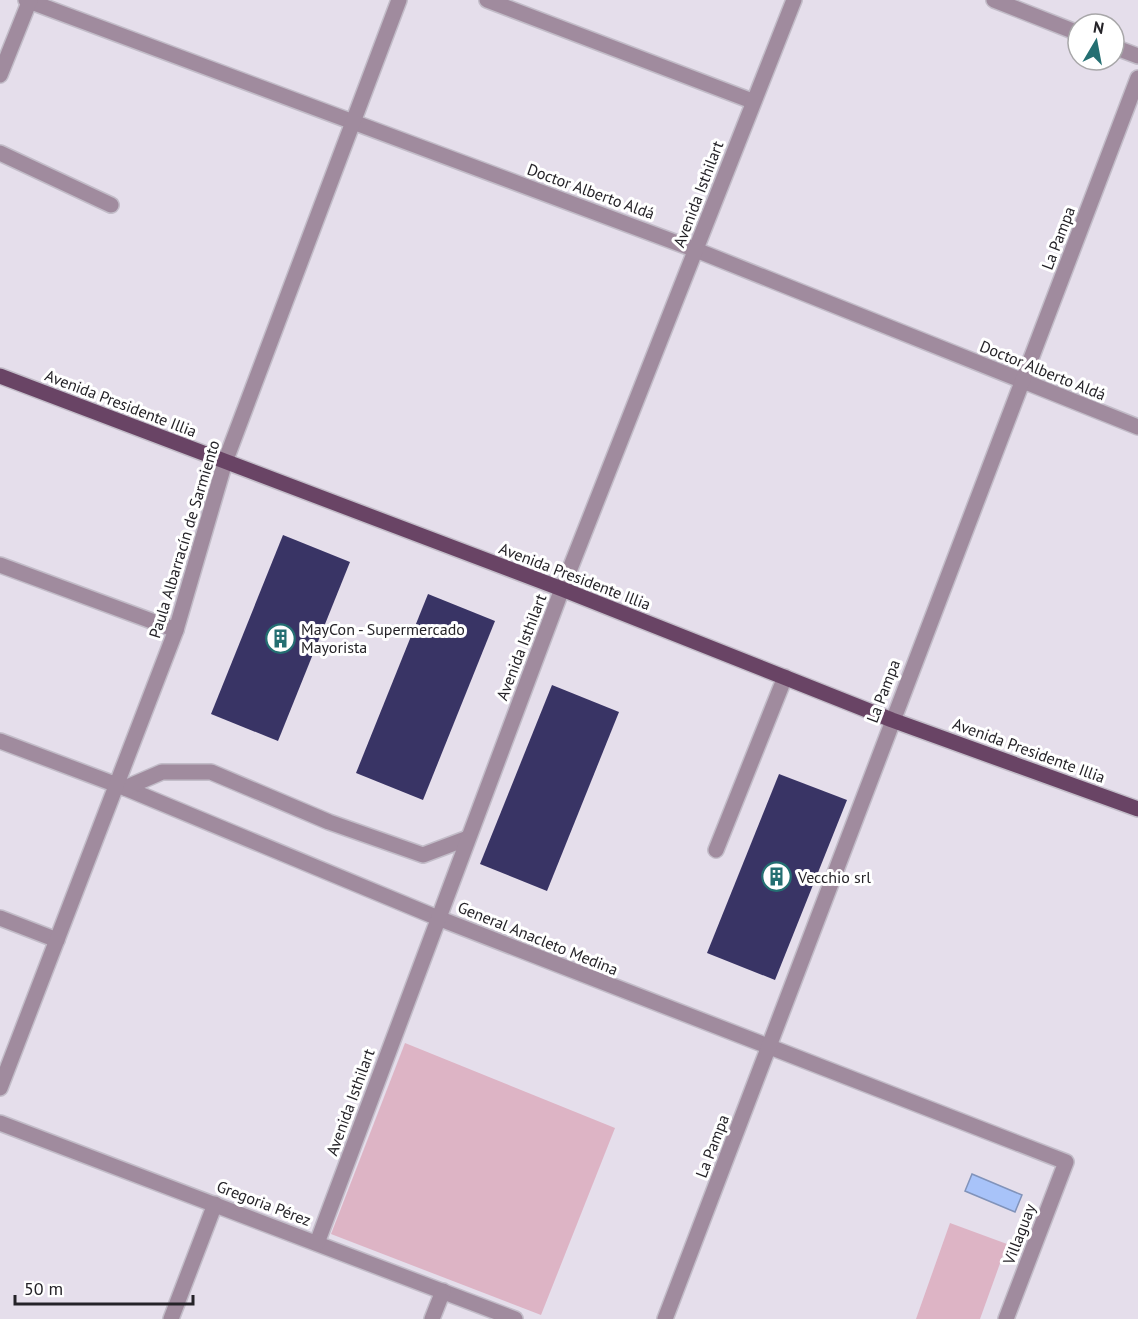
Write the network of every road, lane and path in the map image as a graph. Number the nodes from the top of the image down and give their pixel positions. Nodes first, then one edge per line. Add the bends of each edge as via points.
1 (28, 0) edge
2 (399, 0) edge
3 (487, 0) edge
4 (794, 0) edge
5 (994, 0) edge
6 (1066, 28) edge
7 (0, 75) edge
8 (1138, 78) edge
9 (752, 101) junction
10 (353, 122) junction
11 (0, 153) edge
12 (111, 204) dead end
13 (696, 250) junction
14 (0, 376) edge
15 (1022, 381) junction
16 (1138, 427) edge
17 (225, 462) junction
18 (0, 565) edge
19 (562, 589) junction
20 (176, 630) junction
21 (786, 677) junction
22 (892, 720) junction
23 (0, 741) edge
24 (121, 787) junction
25 (1138, 809) edge
26 (468, 838) junction
27 (716, 849) dead end
28 (0, 918) edge
29 (438, 918) junction
30 (57, 940) junction
31 (768, 1048) junction
32 (0, 1088) edge
33 (0, 1123) edge
34 (1066, 1162) joint
35 (215, 1204) junction
36 (317, 1243) junction
37 (443, 1291) junction
38 (171, 1319) edge
39 (432, 1319) edge
40 (515, 1319) edge
41 (665, 1319) edge
42 (1006, 1319) edge

1 - 7 street
1 - 10 street, Doctor Alberto Aldá
2 - 10 street, Paula Albarracín de Sarmiento
3 - 9 street
4 - 9 street, Avenida Isthilart
5 - 6 street
8 - 15 street, La Pampa
9 - 13 street, Avenida Isthilart
10 - 13 street, Doctor Alberto Aldá
10 - 17 street, Paula Albarracín de Sarmiento
11 - 12 street
13 - 15 street, Doctor Alberto Aldá
13 - 19 street, Avenida Isthilart
14 - 17 main road, Avenida Presidente Illia
15 - 16 street, Doctor Alberto Aldá
15 - 22 street, La Pampa
17 - 19 main road, Avenida Presidente Illia
17 - 20 street, Paula Albarracín de Sarmiento
18 - 20 street
19 - 21 main road, Avenida Presidente Illia
19 - 26 street, Avenida Isthilart
20 - 24 street, Paula Albarracín de Sarmiento
21 - 22 main road, Avenida Presidente Illia
21 - 27 street
22 - 25 main road, Avenida Presidente Illia
22 - 31 street, La Pampa
23 - 24 street, General Anacleto Medina
24 - 26 street via 162,772 211,772 329,822 423,855
24 - 29 street, General Anacleto Medina
24 - 30 street, Paula Albarracín de Sarmiento
26 - 29 street, Avenida Isthilart
28 - 30 street
29 - 31 street, General Anacleto Medina
29 - 36 street, Avenida Isthilart
30 - 32 street, Paula Albarracín de Sarmiento
31 - 34 street, General Anacleto Medina
31 - 41 street, La Pampa
33 - 35 street, Gregoria Pérez
34 - 42 street, Villaguay
35 - 36 street, Gregoria Pérez
35 - 38 street
36 - 37 street, Gregoria Pérez
37 - 39 street
37 - 40 street, Gregoria Pérez

